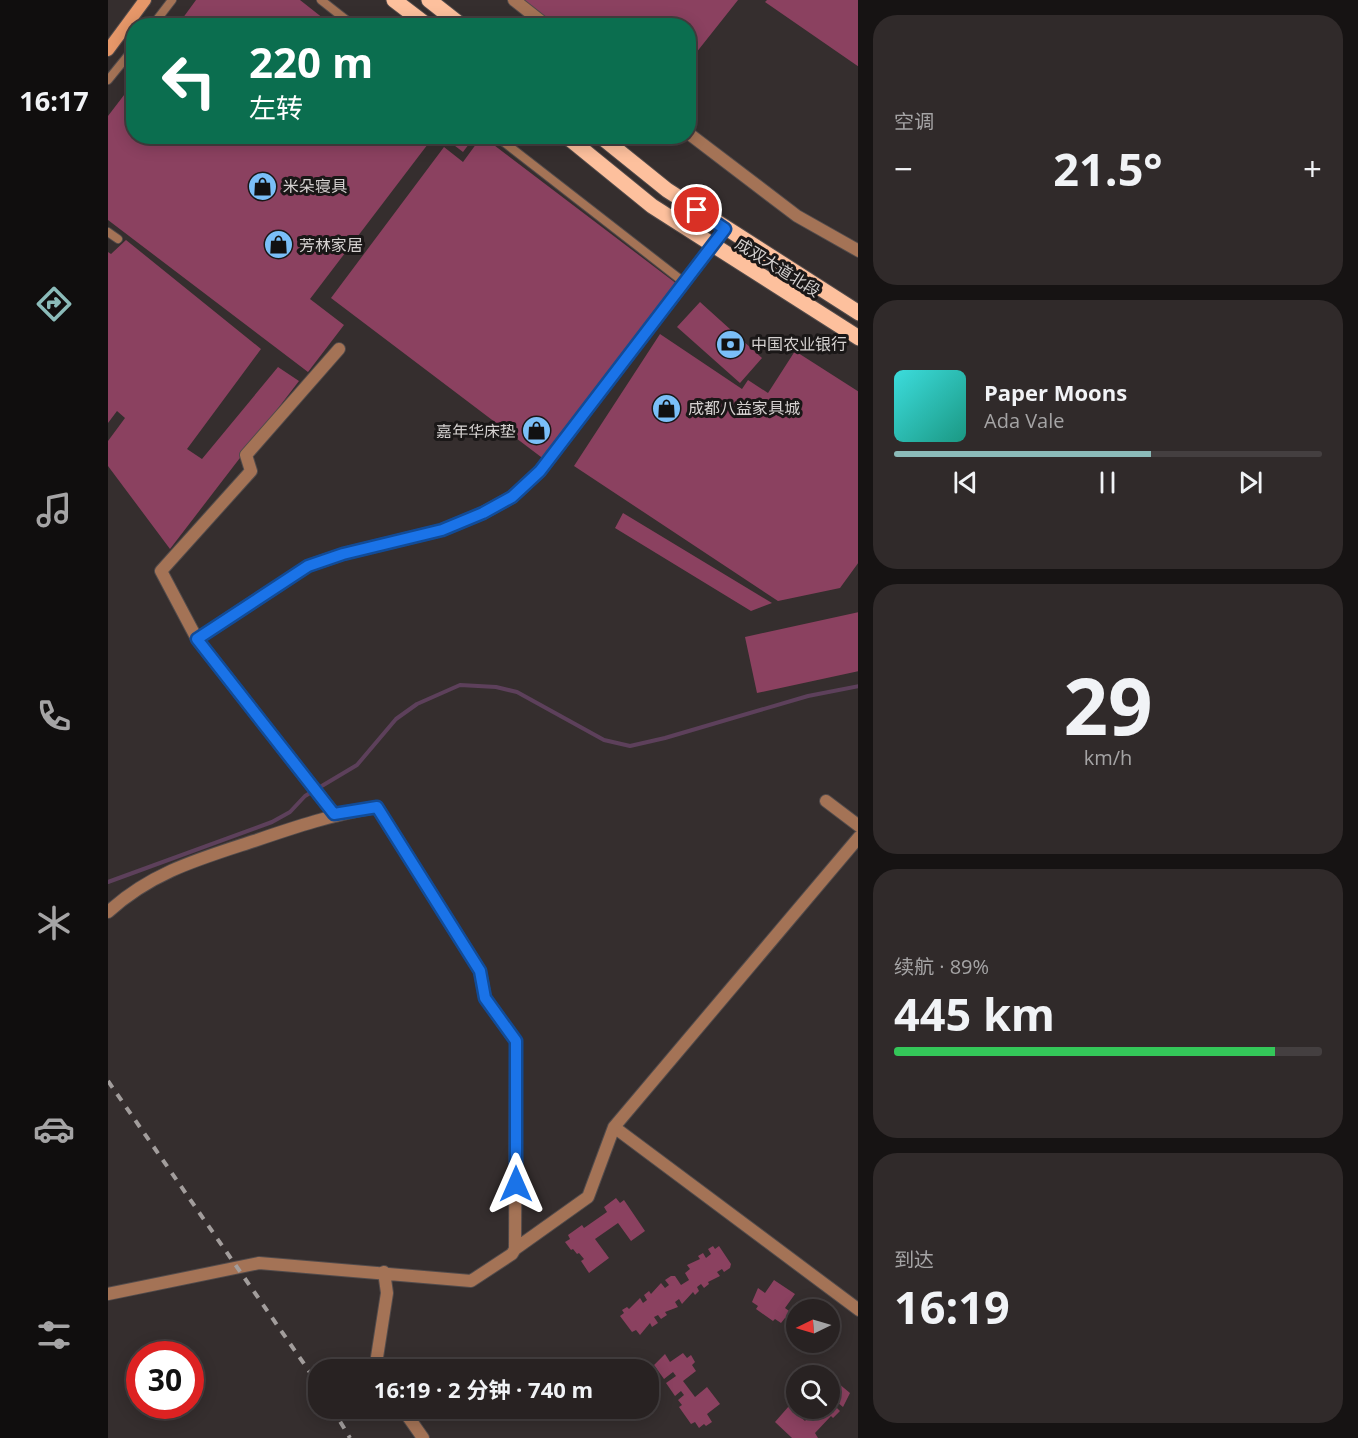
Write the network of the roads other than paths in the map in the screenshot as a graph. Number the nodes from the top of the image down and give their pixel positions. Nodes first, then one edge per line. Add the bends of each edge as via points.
1 (145, 0) edge
2 (172, 0) edge
3 (321, 0) edge
4 (394, 0) edge
5 (429, 0) edge
6 (514, 0) edge
7 (132, 18) edge
8 (158, 18) edge
9 (344, 18) edge
10 (418, 18) edge
11 (452, 18) edge
12 (537, 18) edge
13 (126, 26) edge
14 (108, 50) edge
15 (126, 58) edge
16 (108, 80) edge
17 (696, 140) edge
18 (506, 144) edge
19 (576, 144) edge
20 (622, 144) edge
21 (725, 229) junction
22 (108, 232) edge
23 (118, 239) dead end
24 (713, 247) junction
25 (858, 251) edge
26 (685, 283) junction
27 (858, 313) edge
28 (858, 338) edge
29 (339, 349) dead end
30 (197, 639) junction
31 (826, 801) dead end
32 (334, 814) junction
33 (858, 826) edge
34 (858, 837) edge
35 (108, 912) edge
36 (614, 1127) junction
37 (515, 1249) junction
38 (384, 1272) junction
39 (108, 1294) edge
40 (858, 1310) edge
41 (377, 1359) edge
42 (410, 1419) edge
43 (423, 1438) edge

1 - 7 main road
2 - 8 lane
3 - 9 lane
4 - 10 main road
5 - 11 main road
6 - 12 street
13 - 14 main road
15 - 16 lane
17 - 25 street via 797,216
18 - 26 lane
19 - 24 main road, 成双大道北段 via 652,206
20 - 21 main road, 成双大道北段 via 667,190
21 - 24 street
21 - 27 main road, 成双大道北段
22 - 23 lane
24 - 26 street
24 - 28 main road, 成双大道北段
26 - 30 street via 540,471 512,497 442,530 308,566
29 - 30 street via 246,455 251,471 160,571
30 - 32 street
31 - 33 street
32 - 35 street via 174,867 128,894
32 - 37 street via 377,807 480,971 485,998 516,1041
34 - 36 street
36 - 37 street via 588,1197
36 - 40 street
37 - 38 street via 471,1281
38 - 39 street via 259,1263
38 - 41 street via 387,1293
42 - 43 street

